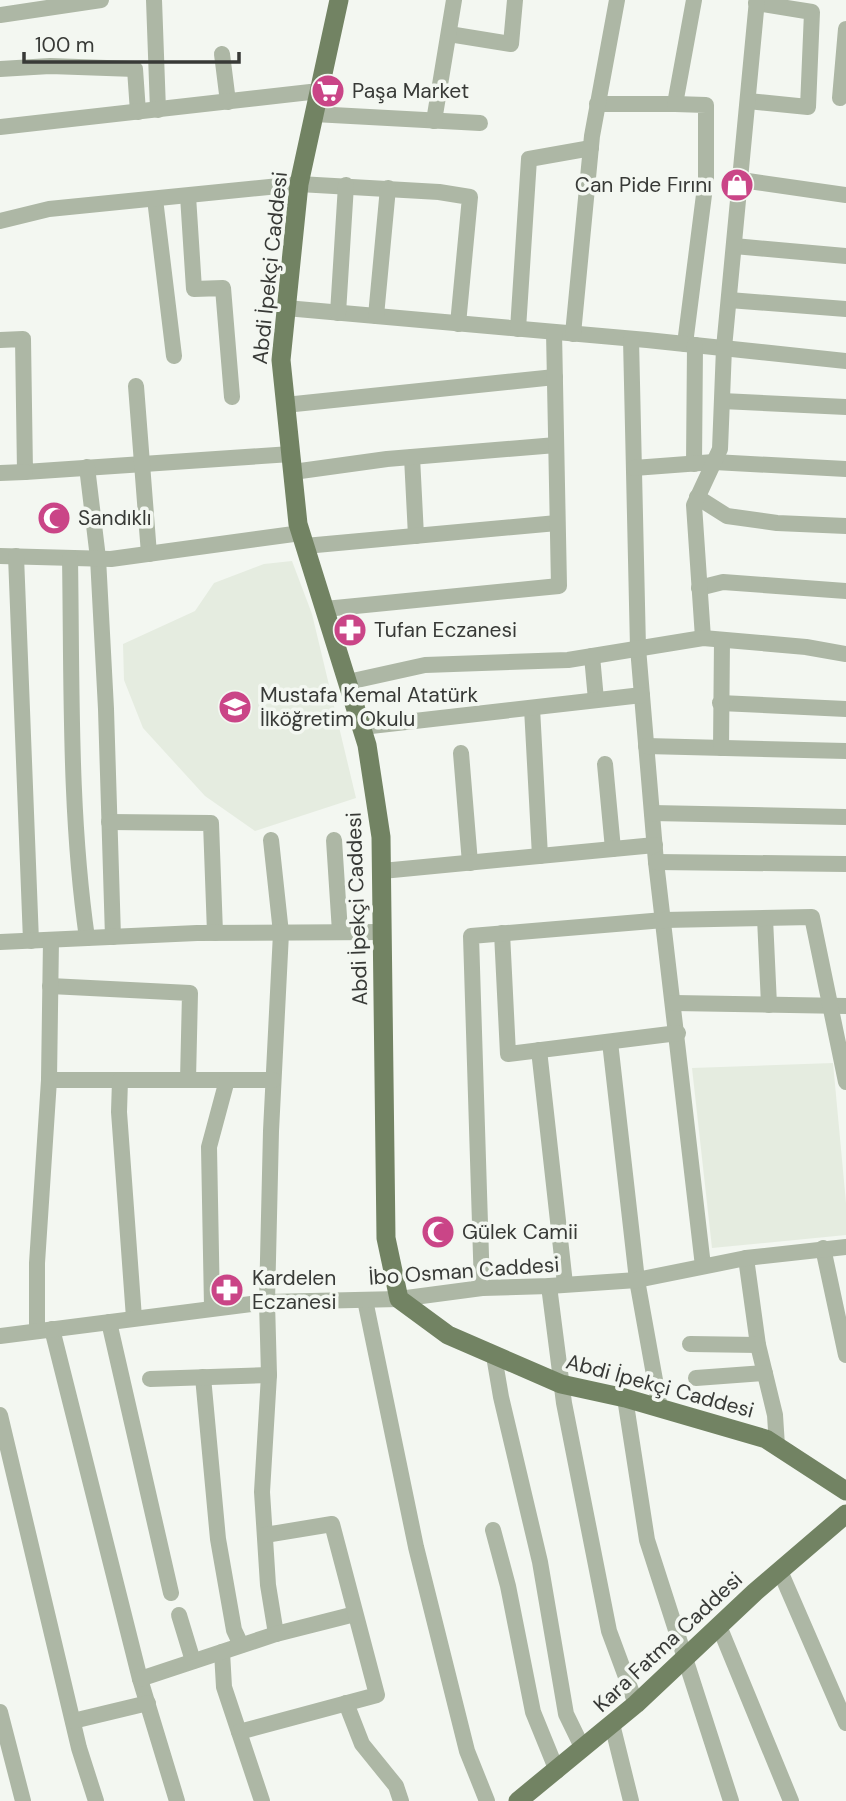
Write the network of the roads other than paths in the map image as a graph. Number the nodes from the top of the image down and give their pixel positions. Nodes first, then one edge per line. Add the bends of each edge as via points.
1 (101, 0) edge
2 (154, 0) edge
3 (339, 0) edge
4 (454, 0) edge
5 (514, 0) edge
6 (617, 0) edge
7 (695, 0) edge
8 (756, 2) edge
9 (0, 15) edge
10 (846, 29) edge
11 (449, 34) junction
12 (222, 54) dead end
13 (0, 69) edge
14 (319, 92) junction
15 (840, 97) dead end
16 (748, 101) junction
17 (228, 102) junction
18 (597, 104) junction
19 (675, 104) junction
20 (158, 110) junction
21 (138, 112) junction
22 (314, 114) junction
23 (434, 121) junction
24 (480, 123) dead end
25 (0, 127) edge
26 (591, 148) junction
27 (741, 180) junction
28 (299, 184) junction
29 (346, 185) junction
30 (388, 188) junction
31 (846, 195) edge
32 (188, 196) junction
33 (155, 199) junction
34 (0, 221) edge
35 (734, 246) junction
36 (846, 256) edge
37 (729, 300) junction
38 (286, 308) junction
39 (846, 309) edge
40 (338, 313) junction
41 (376, 316) junction
42 (458, 324) junction
43 (518, 329) junction
44 (554, 332) junction
45 (573, 334) junction
46 (631, 339) junction
47 (0, 340) edge
48 (690, 345) junction
49 (724, 348) junction
50 (174, 356) dead end
51 (846, 361) edge
52 (555, 377) junction
53 (136, 386) dead end
54 (232, 397) dead end
55 (722, 401) junction
56 (285, 405) junction
57 (846, 407) edge
58 (556, 445) junction
59 (412, 457) junction
60 (714, 462) junction
61 (142, 463) junction
62 (292, 463) junction
63 (694, 464) junction
64 (87, 467) junction
65 (634, 468) junction
66 (846, 469) edge
67 (25, 472) junction
68 (0, 473) edge
69 (697, 497) junction
70 (557, 523) junction
71 (846, 526) edge
72 (416, 536) junction
73 (303, 539) junction
74 (149, 554) junction
75 (8, 556) edge
76 (70, 558) junction
77 (98, 558) junction
78 (699, 588) junction
79 (846, 591) edge
80 (325, 609) junction
81 (703, 638) junction
82 (722, 640) junction
83 (638, 648) junction
84 (846, 654) edge
85 (592, 656) junction
86 (348, 682) junction
87 (642, 695) junction
88 (596, 700) junction
89 (719, 703) junction
90 (532, 708) junction
91 (846, 709) edge
92 (362, 727) junction
93 (646, 746) junction
94 (721, 748) junction
95 (846, 751) edge
96 (461, 752) dead end
97 (605, 764) dead end
98 (652, 813) junction
99 (846, 817) edge
100 (109, 822) junction
101 (271, 840) dead end
102 (334, 841) dead end
103 (655, 845) junction
104 (613, 849) junction
105 (540, 856) junction
106 (656, 862) junction
107 (470, 863) junction
108 (846, 864) edge
109 (382, 871) junction
110 (765, 918) junction
111 (664, 920) junction
112 (340, 932) junction
113 (382, 932) junction
114 (215, 933) junction
115 (281, 933) junction
116 (502, 933) junction
117 (113, 937) junction
118 (87, 938) junction
119 (51, 940) junction
120 (31, 941) junction
121 (0, 942) edge
122 (50, 986) junction
123 (674, 1003) junction
124 (769, 1005) junction
125 (839, 1006) edge
126 (678, 1033) junction
127 (841, 1037) edge
128 (610, 1042) junction
129 (539, 1050) junction
130 (49, 1080) junction
131 (120, 1080) junction
132 (188, 1080) junction
133 (227, 1080) junction
134 (273, 1080) junction
135 (846, 1082) edge
136 (846, 1247) edge
137 (824, 1248) junction
138 (746, 1258) junction
139 (704, 1266) junction
140 (637, 1280) junction
141 (557, 1285) junction
142 (482, 1287) junction
143 (399, 1299) junction
144 (365, 1300) junction
145 (267, 1302) junction
146 (212, 1307) junction
147 (134, 1318) junction
148 (109, 1322) junction
149 (45, 1330) junction
150 (0, 1336) edge
151 (690, 1344) dead end
152 (758, 1345) junction
153 (846, 1355) edge
154 (494, 1356) junction
155 (765, 1373) junction
156 (269, 1376) junction
157 (203, 1377) junction
158 (696, 1378) dead end
159 (150, 1379) dead end
160 (561, 1384) junction
161 (625, 1398) junction
162 (660, 1408) junction
163 (0, 1415) edge
164 (777, 1446) junction
165 (846, 1491) edge
166 (846, 1514) edge
167 (493, 1530) dead end
168 (265, 1535) junction
169 (780, 1571) junction
170 (171, 1593) dead end
171 (355, 1614) junction
172 (179, 1615) dead end
173 (719, 1626) junction
174 (276, 1634) junction
175 (242, 1645) junction
176 (222, 1652) junction
177 (684, 1659) junction
178 (193, 1661) junction
179 (140, 1678) junction
180 (148, 1703) junction
181 (346, 1703) junction
182 (636, 1704) junction
183 (0, 1712) edge
184 (73, 1721) junction
185 (846, 1723) edge
186 (612, 1724) junction
187 (239, 1732) junction
188 (583, 1749) junction
189 (557, 1771) junction
190 (526, 1798) edge
191 (23, 1801) edge
192 (96, 1801) edge
193 (177, 1801) edge
194 (261, 1801) edge
195 (401, 1801) edge
196 (487, 1801) edge
197 (631, 1801) edge
198 (730, 1801) edge
199 (791, 1801) edge

1 - 9 street
2 - 20 street
3 - 14 main road, Abdi İpekçi Caddesi
4 - 11 street
5 - 11 street via 511,44
6 - 18 street
7 - 19 street
8 - 16 street
8 - 16 street via 812,12 808,107
10 - 15 street
11 - 23 street
12 - 17 street
13 - 21 street via 135,69
14 - 17 street
14 - 22 main road, Abdi İpekçi Caddesi
16 - 27 street
17 - 20 street
18 - 19 street
18 - 26 street
19 - 48 street via 706,105 706,179
20 - 21 street
21 - 25 street
22 - 23 street
22 - 28 main road, Abdi İpekçi Caddesi
23 - 24 street
26 - 43 street via 529,159
26 - 45 street
27 - 31 street
27 - 35 street
28 - 29 street
28 - 32 street
28 - 38 main road, Abdi İpekçi Caddesi
29 - 30 street
29 - 40 street
30 - 41 street
30 - 42 street via 470,197
32 - 33 street
32 - 54 street via 194,289 223,288
33 - 34 street via 49,209
33 - 50 street
35 - 36 street
35 - 37 street
37 - 39 street
37 - 49 street
38 - 40 street
38 - 56 main road, Abdi İpekçi Caddesi via 281,360
40 - 41 street
41 - 42 street
42 - 43 street
43 - 44 street
44 - 45 street
44 - 52 street
45 - 46 street
46 - 48 street
46 - 65 street
47 - 67 street via 23,339
48 - 49 street
48 - 63 street
49 - 51 street
49 - 55 street
52 - 56 street
52 - 58 street
53 - 61 street
55 - 57 street
55 - 60 street via 720,449
56 - 62 main road, Abdi İpekçi Caddesi
58 - 59 street
58 - 70 street
59 - 62 street
59 - 72 street
60 - 63 street
60 - 66 street
60 - 69 street
61 - 62 street
61 - 64 street
61 - 74 street
62 - 73 main road, Abdi İpekçi Caddesi
63 - 65 street
64 - 67 street
64 - 77 street
65 - 83 street
67 - 68 street
69 - 71 street via 727,516
69 - 78 street
70 - 72 street
70 - 80 street via 559,586
72 - 73 street
73 - 74 street
73 - 80 main road, Abdi İpekçi Caddesi
74 - 77 street
75 - 76 street
75 - 120 street
76 - 77 street
76 - 118 street via 72,732
77 - 100 street
78 - 79 street via 723,582
78 - 81 street
80 - 86 main road, Abdi İpekçi Caddesi
81 - 82 street
81 - 83 street
82 - 84 street
82 - 89 street
83 - 85 street
83 - 87 street
85 - 86 street via 425,665
85 - 88 street
86 - 92 main road, Abdi İpekçi Caddesi
87 - 88 street
87 - 93 street
88 - 90 street
89 - 91 street
89 - 94 street
90 - 92 street
90 - 105 street
92 - 109 main road, Abdi İpekçi Caddesi via 382,837
93 - 94 street
93 - 98 street
94 - 95 street
96 - 107 street
97 - 104 street
98 - 99 street
98 - 103 street
100 - 114 street via 211,823
100 - 117 street
101 - 115 street
102 - 112 street
103 - 104 street
103 - 106 street
104 - 105 street
105 - 107 street
106 - 108 street
106 - 111 street
107 - 109 street
109 - 113 main road, Abdi İpekçi Caddesi
110 - 111 street
110 - 124 street
110 - 125 street via 812,917
111 - 116 street
111 - 123 street
112 - 113 street
112 - 115 street
113 - 143 main road, Abdi İpekçi Caddesi via 386,1238
114 - 115 street
114 - 117 street
115 - 134 street
116 - 129 street via 508,1054
116 - 142 street via 471,936
117 - 118 street
118 - 119 street
119 - 120 street
119 - 122 street
120 - 121 street
122 - 130 street
122 - 132 street via 190,993
123 - 124 street
123 - 126 street
124 - 125 street
125 - 127 street
126 - 128 street
126 - 139 street
127 - 135 street
128 - 129 street
128 - 140 street
129 - 141 street
130 - 131 street
130 - 149 street via 37,1263
131 - 132 street
131 - 147 street
132 - 133 street
133 - 134 street
133 - 146 street via 209,1147
134 - 145 street
136 - 137 street, İbo Osman Caddesi
137 - 138 street, İbo Osman Caddesi
137 - 153 street
138 - 139 street, İbo Osman Caddesi
138 - 152 street
139 - 140 street, İbo Osman Caddesi
140 - 141 street, İbo Osman Caddesi
140 - 162 street
141 - 142 street, İbo Osman Caddesi
141 - 160 street
142 - 143 street, İbo Osman Caddesi
143 - 144 street, İbo Osman Caddesi
143 - 154 main road, Abdi İpekçi Caddesi via 448,1335
144 - 145 street, İbo Osman Caddesi
144 - 196 street via 416,1547 467,1751
145 - 146 street, İbo Osman Caddesi
145 - 156 street
146 - 147 street, İbo Osman Caddesi
147 - 148 street, İbo Osman Caddesi
148 - 149 street, İbo Osman Caddesi
148 - 170 street
149 - 150 street, İbo Osman Caddesi
149 - 179 street
151 - 152 street
152 - 155 street
154 - 160 main road, Abdi İpekçi Caddesi
154 - 188 street via 540,1562 566,1714
155 - 158 street
155 - 164 street
156 - 157 street
156 - 168 street via 262,1492
157 - 159 street
157 - 175 street via 218,1539 234,1630
160 - 161 main road, Abdi İpekçi Caddesi
160 - 182 street via 609,1631
161 - 162 main road, Abdi İpekçi Caddesi
161 - 177 street via 647,1540
162 - 164 main road, Abdi İpekçi Caddesi
163 - 184 street
164 - 165 main road, Abdi İpekçi Caddesi
166 - 169 main road, Kara Fatma Caddesi
167 - 189 street via 533,1712
168 - 171 street via 332,1524
168 - 174 street
169 - 173 main road, Kara Fatma Caddesi
169 - 185 street
171 - 174 street
171 - 181 street via 377,1695
172 - 178 street
173 - 177 main road, Kara Fatma Caddesi
173 - 199 street
174 - 175 street
175 - 176 street
176 - 178 street
176 - 187 street via 224,1687
177 - 182 main road, Kara Fatma Caddesi
177 - 198 street
178 - 179 street
179 - 180 street
180 - 184 street
180 - 193 street
181 - 187 street
181 - 195 street via 362,1744 396,1786
182 - 186 main road, Kara Fatma Caddesi
183 - 191 street
184 - 192 street
186 - 188 main road, Kara Fatma Caddesi
186 - 197 street
187 - 194 street
188 - 189 main road, Kara Fatma Caddesi
189 - 190 main road, Kara Fatma Caddesi

